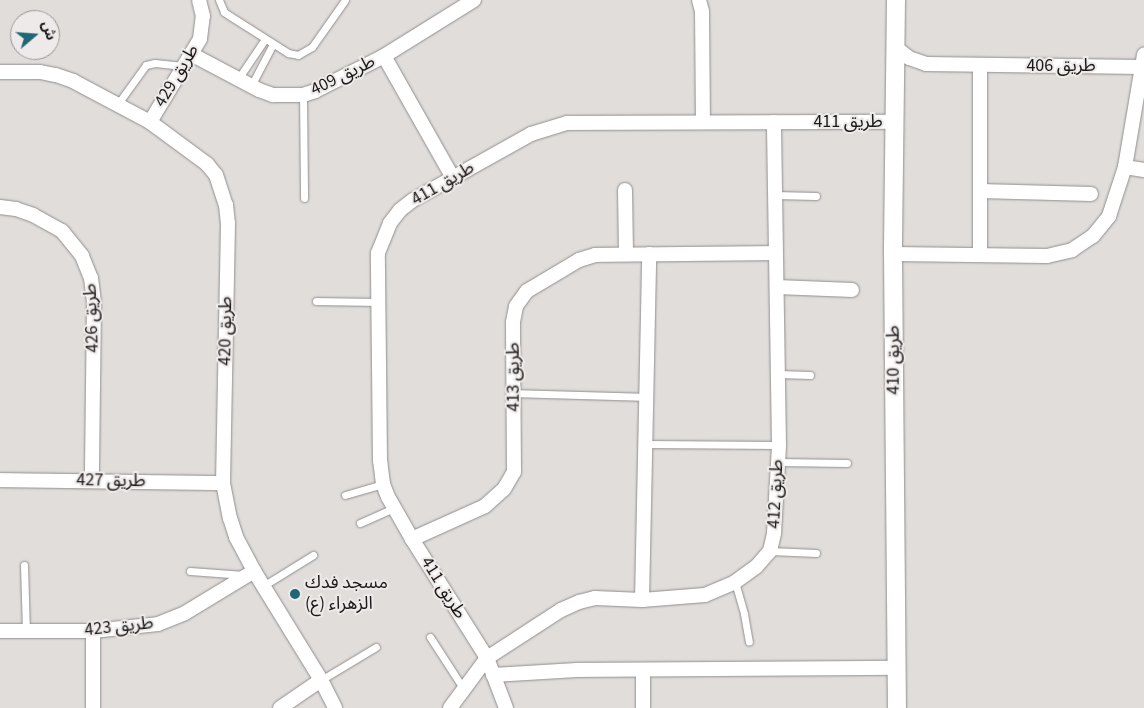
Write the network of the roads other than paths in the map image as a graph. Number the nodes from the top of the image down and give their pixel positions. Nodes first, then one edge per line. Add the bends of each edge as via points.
1 (199, 0) edge
2 (218, 0) edge
3 (345, 0) edge
4 (474, 0) edge
5 (699, 0) edge
6 (894, 4) edge
7 (265, 38) junction
8 (273, 44) junction
9 (895, 47) junction
10 (384, 56) junction
11 (187, 60) junction
12 (1143, 61) edge
13 (980, 66) junction
14 (0, 72) edge
15 (238, 79) junction
16 (251, 86) junction
17 (303, 95) junction
18 (117, 105) junction
19 (150, 122) junction
20 (703, 122) junction
21 (774, 122) junction
22 (894, 122) junction
23 (1125, 167) junction
24 (1144, 170) edge
25 (453, 178) junction
26 (625, 190) dead end
27 (980, 191) junction
28 (1091, 194) dead end
29 (774, 195) junction
30 (816, 196) dead end
31 (304, 198) dead end
32 (0, 207) edge
33 (775, 253) junction
34 (626, 254) junction
35 (649, 254) junction
36 (893, 254) junction
37 (980, 255) junction
38 (777, 287) junction
39 (852, 290) dead end
40 (316, 302) dead end
41 (377, 302) junction
42 (778, 374) junction
43 (810, 375) dead end
44 (514, 393) junction
45 (646, 397) junction
46 (645, 444) junction
47 (779, 445) junction
48 (778, 462) junction
49 (847, 463) dead end
50 (0, 480) edge
51 (92, 480) junction
52 (223, 483) junction
53 (383, 484) junction
54 (345, 495) dead end
55 (394, 508) junction
56 (360, 523) dead end
57 (412, 539) junction
58 (770, 550) junction
59 (816, 553) dead end
60 (313, 555) dead end
61 (24, 565) dead end
62 (190, 571) dead end
63 (249, 573) junction
64 (735, 582) junction
65 (264, 586) junction
66 (642, 600) junction
67 (0, 631) edge
68 (26, 631) junction
69 (93, 631) junction
70 (430, 637) dead end
71 (749, 642) dead end
72 (376, 647) dead end
73 (487, 658) junction
74 (896, 668) junction
75 (643, 671) junction
76 (494, 675) junction
77 (321, 680) junction
78 (463, 688) junction
79 (94, 708) edge
80 (280, 708) edge
81 (335, 708) edge
82 (450, 708) edge
83 (506, 708) edge
84 (644, 708) edge
85 (897, 708) edge

1 - 11 street, طريق 429 via 203,28
2 - 7 lane via 224,12
3 - 8 lane via 309,51 293,55
4 - 10 street, طريق 409
5 - 20 street via 702,11
6 - 9 street, طريق 410
7 - 8 lane
7 - 15 lane
8 - 16 lane
9 - 13 street, طريق 406 via 909,58 926,64
9 - 22 street, طريق 410
10 - 17 street, طريق 409
10 - 25 street, طريق 409
11 - 15 street, طريق 409
11 - 18 lane via 146,65
11 - 19 street, طريق 429
12 - 13 street, طريق 406
12 - 23 street
13 - 27 street
14 - 18 street, طريق 420 via 56,75
15 - 16 street, طريق 409
16 - 17 street, طريق 409 via 273,95
17 - 31 lane
18 - 19 street, طريق 420
19 - 52 street, طريق 420 via 207,164 216,175 226,205
20 - 21 street, طريق 411
20 - 25 street, طريق 411 via 555,125 532,134
21 - 22 street, طريق 411
21 - 29 street, طريق 412
22 - 36 street, طريق 410
23 - 24 street
23 - 37 street via 1109,216 1097,231 1072,250 1047,256
25 - 41 street, طريق 411 via 413,200 390,223 378,253
26 - 34 street
27 - 28 street
27 - 37 street
29 - 30 lane
29 - 33 street, طريق 412
32 - 51 street, طريق 426 via 34,215 62,231 82,256 91,278 94,304
33 - 35 street, طريق 413
33 - 38 street, طريق 412
34 - 35 street, طريق 413
34 - 44 street, طريق 413 via 595,255 579,260 527,291 516,306 513,322
35 - 45 street
36 - 37 street
36 - 74 street, طريق 410
38 - 39 street
38 - 42 street, طريق 412
40 - 41 lane
41 - 53 street, طريق 411
42 - 43 lane
42 - 47 street, طريق 412
44 - 45 lane
44 - 57 street, طريق 413 via 514,472 504,489 485,506
45 - 46 street
46 - 47 lane
46 - 66 street
47 - 48 street, طريق 412
48 - 49 lane
48 - 58 street, طريق 412
50 - 51 street, طريق 427
51 - 52 street, طريق 427
52 - 63 street, طريق 420
53 - 54 lane
53 - 55 street, طريق 411
55 - 56 lane
55 - 57 street, طريق 411
57 - 73 street, طريق 411
58 - 59 lane
58 - 64 street, طريق 412 via 756,567
60 - 65 lane
61 - 68 lane
62 - 63 lane
63 - 65 street, طريق 420
63 - 69 street, طريق 423 via 172,619 143,627
64 - 66 street, طريق 412 via 704,595
64 - 71 lane
65 - 77 street, طريق 420
66 - 73 street, طريق 412 via 595,598 579,602 561,610
67 - 68 street, طريق 423
68 - 69 street, طريق 423
69 - 79 street
70 - 78 lane
72 - 77 lane
73 - 76 street, طريق 411
73 - 78 street, طريق 412
74 - 75 street
74 - 85 street, طريق 410
75 - 76 street via 577,670
75 - 84 street
76 - 83 street, طريق 411
77 - 80 street
77 - 81 street, طريق 420
78 - 82 street, طريق 412

